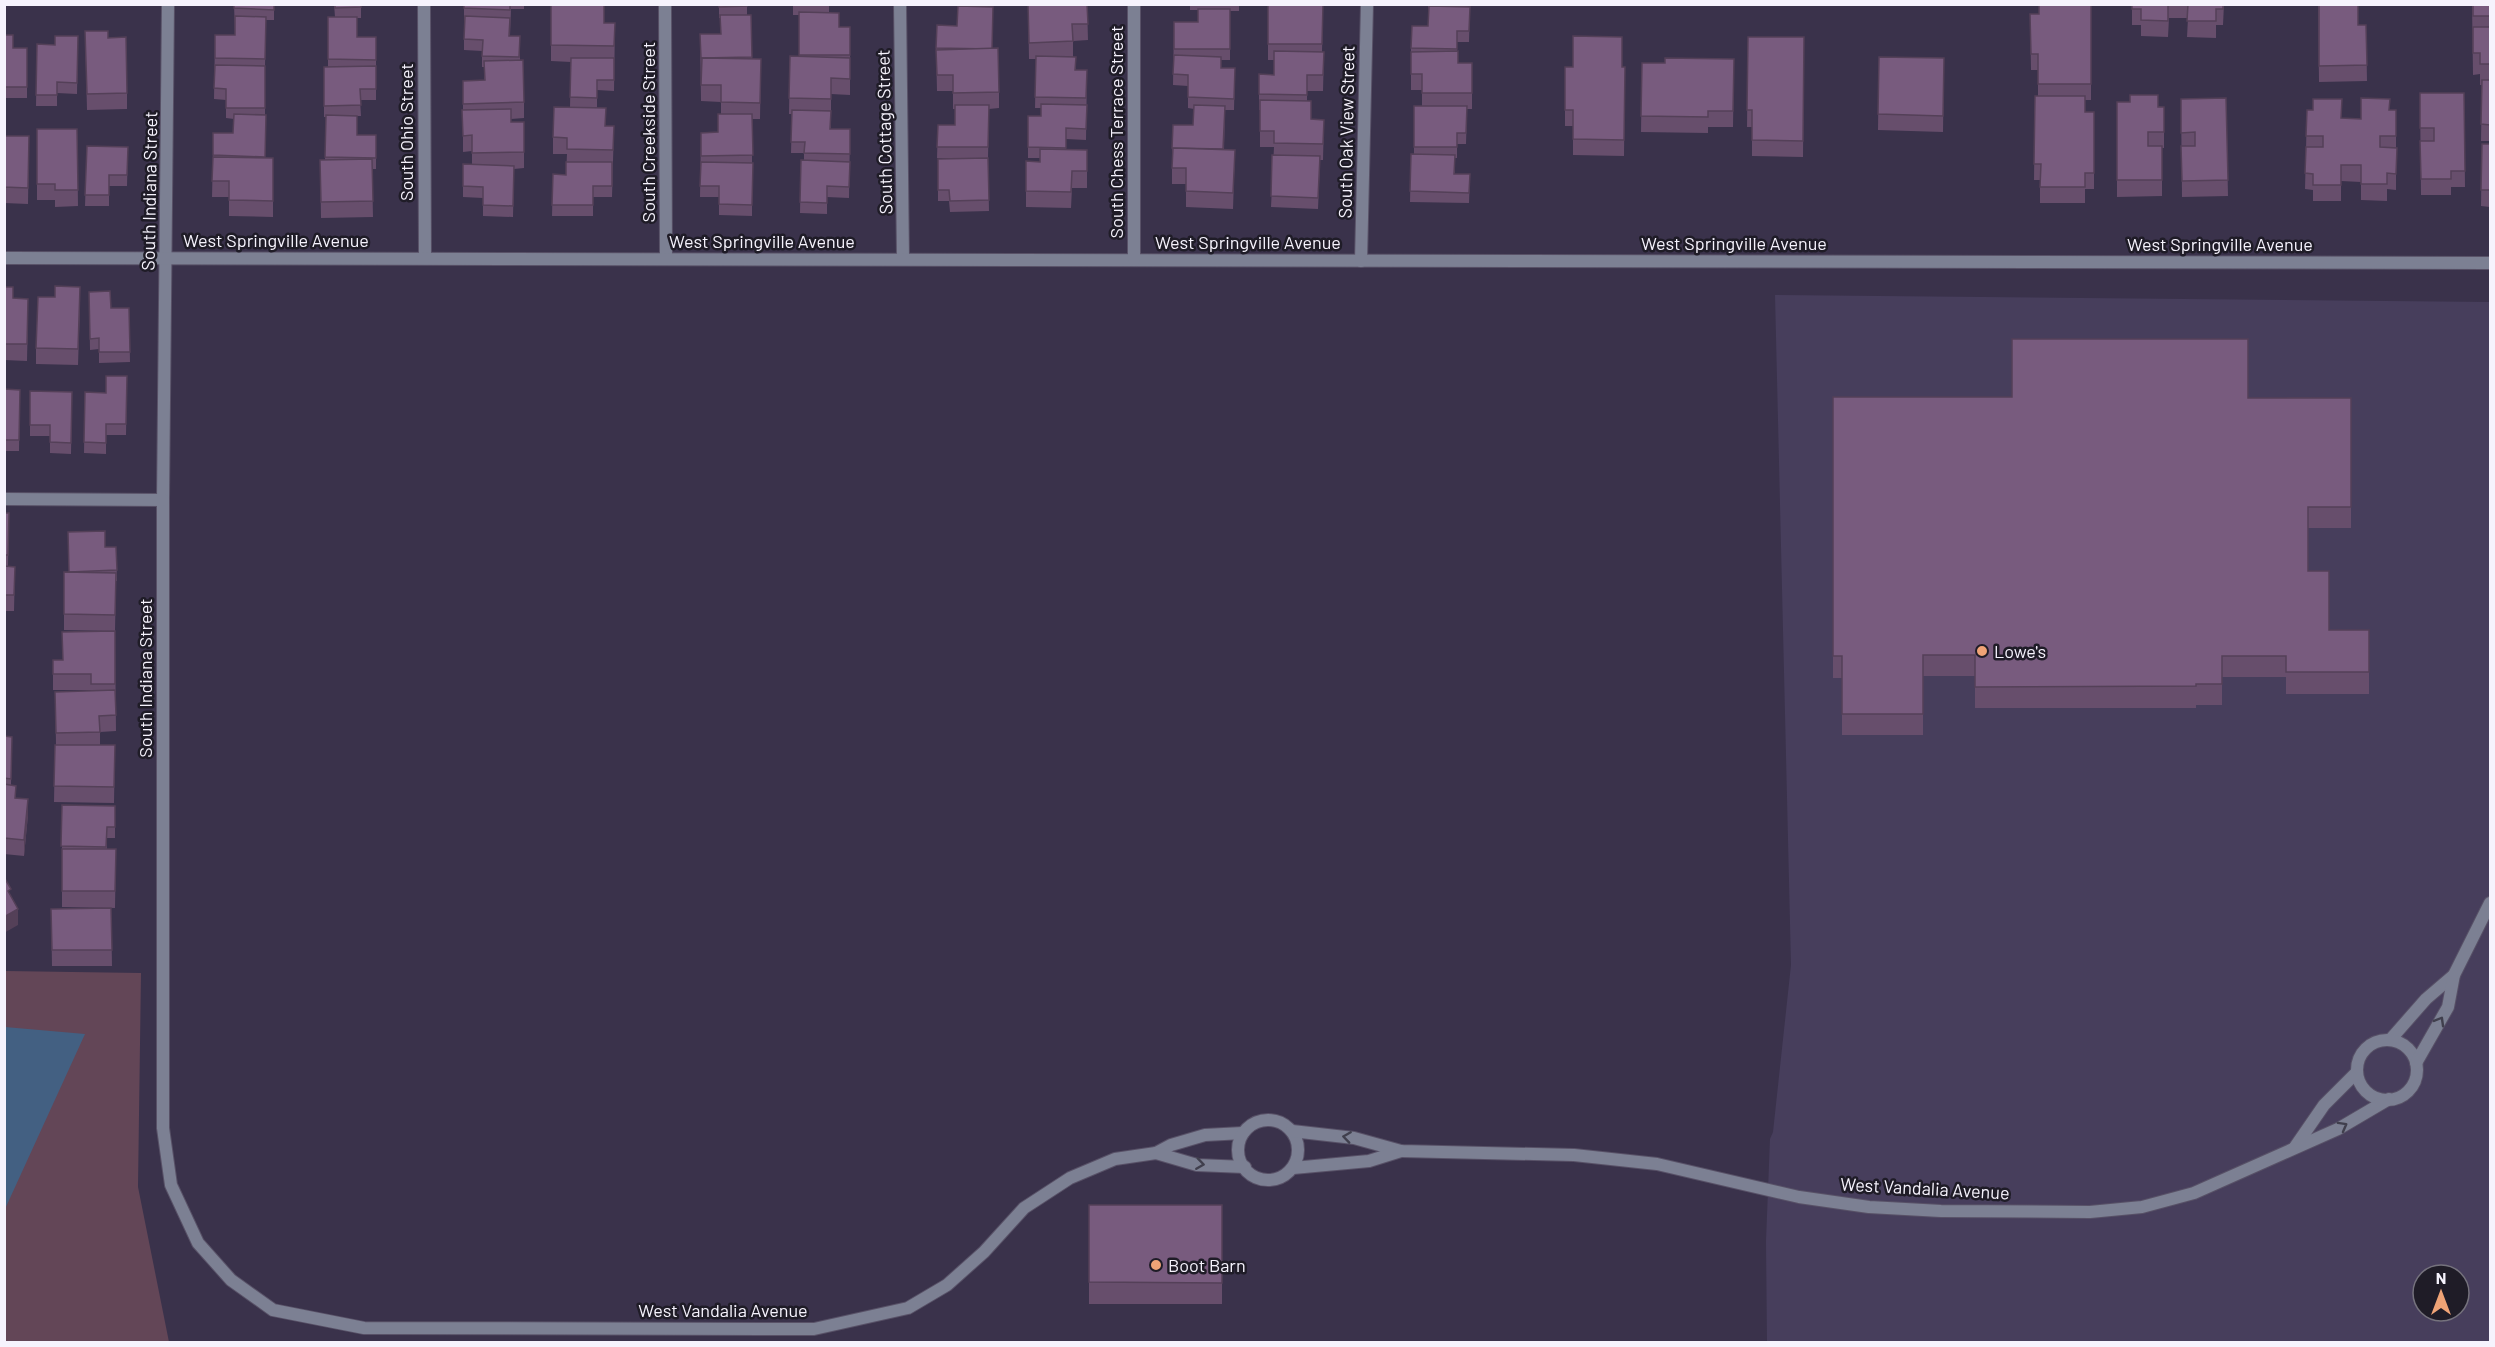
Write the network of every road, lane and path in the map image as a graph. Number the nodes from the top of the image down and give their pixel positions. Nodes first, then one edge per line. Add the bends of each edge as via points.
1 (168, 4) edge
2 (424, 4) edge
3 (665, 4) edge
4 (900, 4) edge
5 (1134, 4) edge
6 (1367, 4) edge
7 (4, 258) edge
8 (166, 258) junction
9 (425, 258) junction
10 (666, 259) junction
11 (903, 260) junction
12 (1134, 260) junction
13 (1361, 261) junction
14 (2490, 263) edge
15 (4, 499) edge
16 (163, 500) junction
17 (2490, 903) edge
18 (2454, 975) junction
19 (2390, 1040) junction
20 (2416, 1063) junction
21 (2357, 1072) junction
22 (2389, 1099) junction
23 (1292, 1131) junction
24 (1243, 1133) junction
25 (2295, 1147) junction
26 (1401, 1151) junction
27 (1156, 1153) junction
28 (1245, 1167) junction
29 (1293, 1168) junction
30 (273, 1310) joint

1 - 8 street, South Indiana Street
2 - 9 street, South Ohio Street
3 - 10 street, South Creekside Street
4 - 11 street, South Cottage Street
5 - 12 street, South Chess Terrace Street
6 - 13 street, South Oak View Street
7 - 8 street, West Springville Avenue
8 - 9 street, West Springville Avenue
8 - 16 street, South Indiana Street
9 - 10 street, West Springville Avenue
10 - 11 street, West Springville Avenue
11 - 12 street, West Springville Avenue
12 - 13 street, West Springville Avenue
13 - 14 street, West Springville Avenue
15 - 16 street
16 - 30 street, South Indiana Street via 163,1128 171,1185 198,1243 231,1280
17 - 18 street
18 - 19 street via 2426,999
20 -> 18 street via 2448,1007
19 - 20 street via 2405,1046
19 - 21 street via 2366,1048
20 - 22 street via 2417,1073 2408,1091
21 - 22 street via 2369,1094
21 - 25 street, West Vandalia Avenue via 2324,1105
25 -> 22 street, West Vandalia Avenue via 2338,1129
23 - 24 street via 1276,1120 1266,1120
26 -> 23 street, West Vandalia Avenue via 1354,1138
23 - 29 street via 1299,1149
24 - 27 street, West Vandalia Avenue via 1205,1136
24 - 28 street via 1238,1149
25 - 26 street, West Vandalia Avenue via 2194,1193 2142,1207 2090,1212 1869,1207 1799,1197 1656,1164 1499,1151
26 - 29 street, West Vandalia Avenue via 1370,1161
27 -> 28 street, West Vandalia Avenue via 1197,1165
27 - 30 street, West Vandalia Avenue via 1115,1159 1070,1178 1024,1208 947,1285 908,1308 814,1329 364,1328
28 - 29 street via 1250,1175 1268,1181

